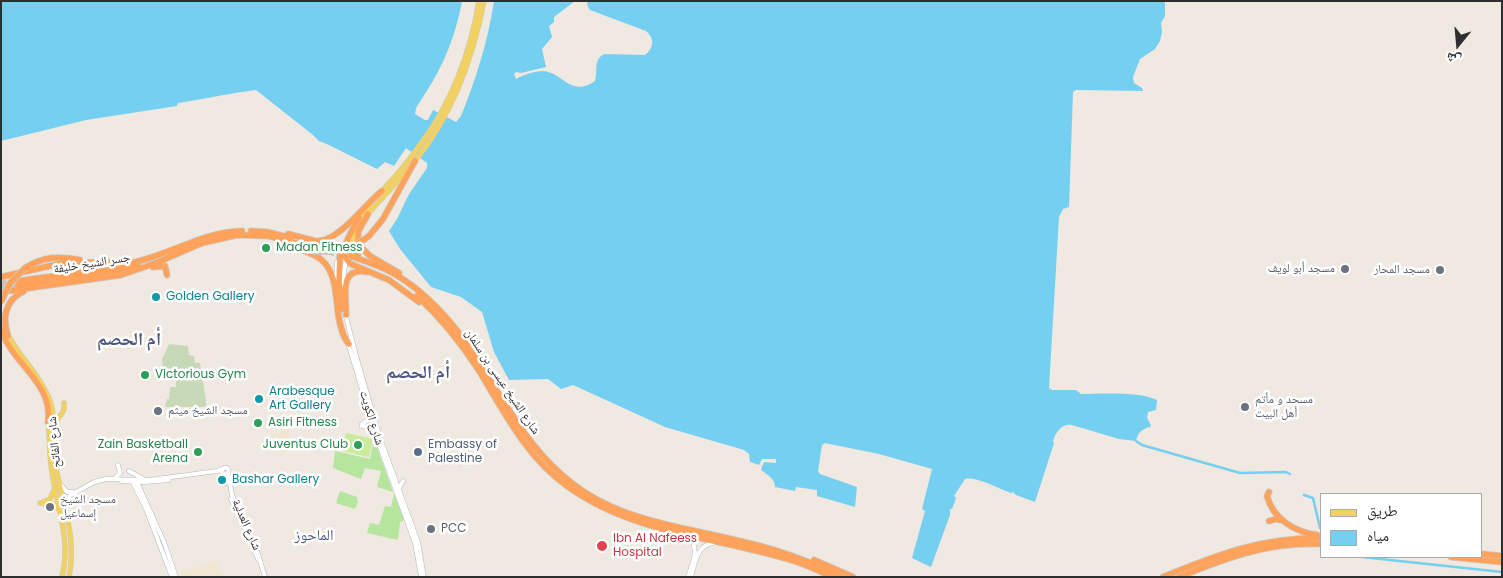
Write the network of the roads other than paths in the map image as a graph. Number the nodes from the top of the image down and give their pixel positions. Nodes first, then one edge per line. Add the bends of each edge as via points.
1 (479, 1) edge
2 (484, 1) edge
3 (444, 111) junction
4 (413, 159) junction
5 (382, 191) junction
6 (368, 214) junction
7 (360, 218) joint
8 (221, 235) junction
9 (306, 240) junction
10 (290, 246) junction
11 (329, 251) tunnel mouth
12 (344, 253) junction
13 (155, 256) junction
14 (169, 258) junction
15 (107, 262) junction
16 (394, 270) junction
17 (132, 272) junction
18 (2, 276) edge
19 (166, 276) dead end
20 (394, 283) junction
21 (36, 287) junction
22 (3, 292) edge
23 (1, 302) edge
24 (436, 312) junction
25 (346, 316) junction
26 (1, 320) edge
27 (1, 329) edge
28 (5, 336) edge
29 (349, 344) junction
30 (50, 403) junction
31 (368, 409) junction
32 (48, 422) junction
33 (54, 426) junction
34 (376, 436) junction
35 (118, 464) dead end
36 (129, 471) dead end
37 (392, 473) junction
38 (171, 478) junction
39 (117, 479) junction
40 (134, 480) junction
41 (146, 480) junction
42 (151, 482) junction
43 (60, 484) junction
44 (55, 486) junction
45 (86, 486) junction
46 (399, 490) junction
47 (1269, 492) dead end
48 (140, 495) junction
49 (146, 499) junction
50 (65, 501) junction
51 (62, 517) junction
52 (1270, 521) dead end
53 (1288, 524) junction
54 (680, 532) junction
55 (1320, 536) edge
56 (1320, 537) edge
57 (726, 544) junction
58 (1320, 544) edge
59 (768, 549) junction
60 (1483, 554) edge
61 (1502, 556) edge
62 (780, 557) junction
63 (1461, 558) edge
64 (1502, 562) edge
65 (62, 577) edge
66 (68, 577) edge
67 (172, 577) edge
68 (177, 577) edge
69 (264, 577) edge
70 (422, 577) edge
71 (689, 577) edge
72 (822, 577) edge
73 (831, 577) edge
74 (839, 577) edge
75 (853, 577) edge
76 (1162, 577) edge
77 (1179, 577) edge

1 - 3 main road via 465,58
2 - 3 main road via 467,67
3 - 4 main road
4 - 5 main road
4 - 6 main road
4 - 10 highway, bridge via 388,210 373,232 360,243 326,252
5 - 7 main road
5 - 9 highway via 330,238
6 - 12 main road
6 - 16 highway via 358,232 360,245 370,256
7 - 12 highway
8 - 9 highway via 259,229
8 - 10 highway
8 - 11 highway via 269,236
8 - 13 highway via 197,239
8 - 14 highway
9 - 12 highway
10 - 29 highway via 313,254 332,273 340,322
12 - 16 highway
12 - 20 highway via 349,262
12 - 24 highway, شارع الشيخ عيسى بن سلمان via 393,273
12 - 25 highway via 338,282
12 - 29 main road, شارع الكويت via 336,279
13 - 14 highway, جسر الشيخ خليفة via 113,267 18,283 115,271
13 - 15 highway
14 - 17 highway
15 - 18 highway via 63,263
15 - 23 highway, bridge via 56,257 42,260 26,268 10,283
16 - 24 highway via 436,304
17 - 19 highway via 163,266
17 - 21 highway
20 - 24 highway
20 - 25 highway via 367,272 352,274 346,286
21 - 22 highway
21 - 28 highway via 19,293 10,303 4,319
24 - 54 highway, شارع الشيخ عيسى بن سلمان via 471,359 523,442 550,473 605,510 641,524
24 - 59 highway, شارع الشيخ عيسى بن سلمان via 473,352 530,442 574,485 599,501 640,518
25 - 37 main road, شارع الكويت
26 - 28 main road, شارع الفاتح
27 - 32 highway via 10,348 42,389 48,407
28 - 30 main road, شارع الفاتح via 42,384
28 - 32 main road, شارع الفاتح via 41,393
29 - 31 main road, شارع الكويت
30 - 33 main road, شارع الفاتح
30 - 33 main road via 56,413 65,409
31 - 34 main road, شارع الكويت
31 - 34 main road via 368,420 362,425 370,427
32 - 44 main road, شارع الفاتح
33 - 43 main road, شارع الفاتح
34 - 70 main road, شارع الكويت via 415,543
35 - 39 main road via 120,473
36 - 41 main road
37 - 46 main road, شارع الكويت
37 - 46 main road via 401,480
38 - 41 main road
38 - 42 main road
38 - 69 main road, شارع العدلية via 224,472 255,544
39 - 40 main road
39 - 45 main road
39 - 48 main road
40 - 41 main road
40 - 42 main road
40 - 48 main road
40 - 49 main road
42 - 49 main road via 145,486
43 - 45 main road via 71,493
43 - 50 main road, شارع الفاتح
44 - 51 main road, شارع الفاتح
44 - 51 main road via 50,499 40,503 55,504
45 - 50 main road
46 - 70 main road, شارع الكويت via 418,542
47 - 53 highway via 1267,497 1272,508
48 - 67 main road
49 - 68 main road
50 - 66 main road, شارع الفاتح via 72,544
51 - 65 main road, شارع الفاتح via 66,548
52 - 53 highway via 1276,519
53 - 55 highway
54 - 57 highway, شارع الشيخ عيسى بن سلمان
54 - 71 main road via 695,546
56 - 76 highway via 1250,545
57 - 62 highway, شارع الشيخ عيسى بن سلمان
57 - 71 main road via 710,543 702,548
58 - 77 highway via 1282,546 1237,554
59 - 74 highway, شارع الشيخ عيسى بن سلمان via 812,563
59 - 75 highway via 794,553
60 - 61 highway
62 - 72 highway
62 - 73 highway, شارع الشيخ عيسى بن سلمان
63 - 64 highway

